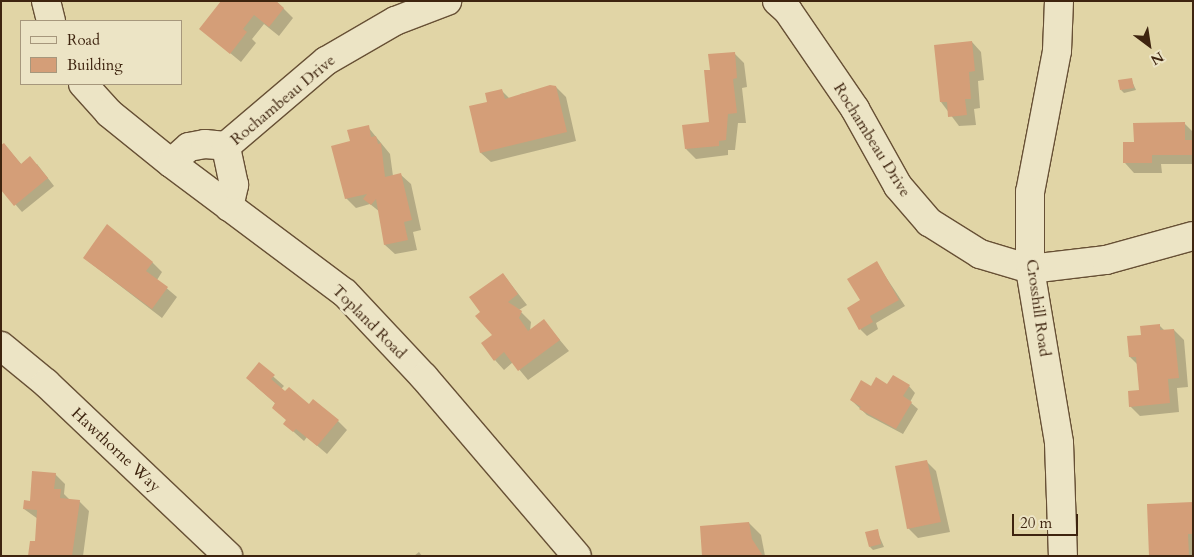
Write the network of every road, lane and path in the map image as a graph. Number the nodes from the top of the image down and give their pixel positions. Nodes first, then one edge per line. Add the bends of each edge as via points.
1 (46, 1) edge
2 (448, 1) edge
3 (777, 1) edge
4 (1059, 1) edge
5 (51, 20) edge
6 (84, 85) edge
7 (226, 146) junction
8 (171, 163) junction
9 (229, 207) junction
10 (1193, 236) edge
11 (1030, 269) junction
12 (1, 346) edge
13 (228, 556) edge
14 (577, 556) edge
15 (1063, 556) edge

1 - 5 street
2 - 7 street, Rochambeau Drive via 395,21 326,61
3 - 11 street, Rochambeau Drive via 788,11 854,109 898,186 928,222 980,254
4 - 11 street, Crosshill Road via 1057,51 1030,192
6 - 8 street, Topland Road via 109,113
7 - 8 street via 189,147
7 - 9 street, Rochambeau Drive via 234,185
8 - 9 street, Topland Road
9 - 14 street, Topland Road via 345,293 424,377
10 - 11 street, Rochambeau Drive via 1106,260
11 - 15 street, Crosshill Road via 1058,444
12 - 13 street, Hawthorne Way via 46,383

